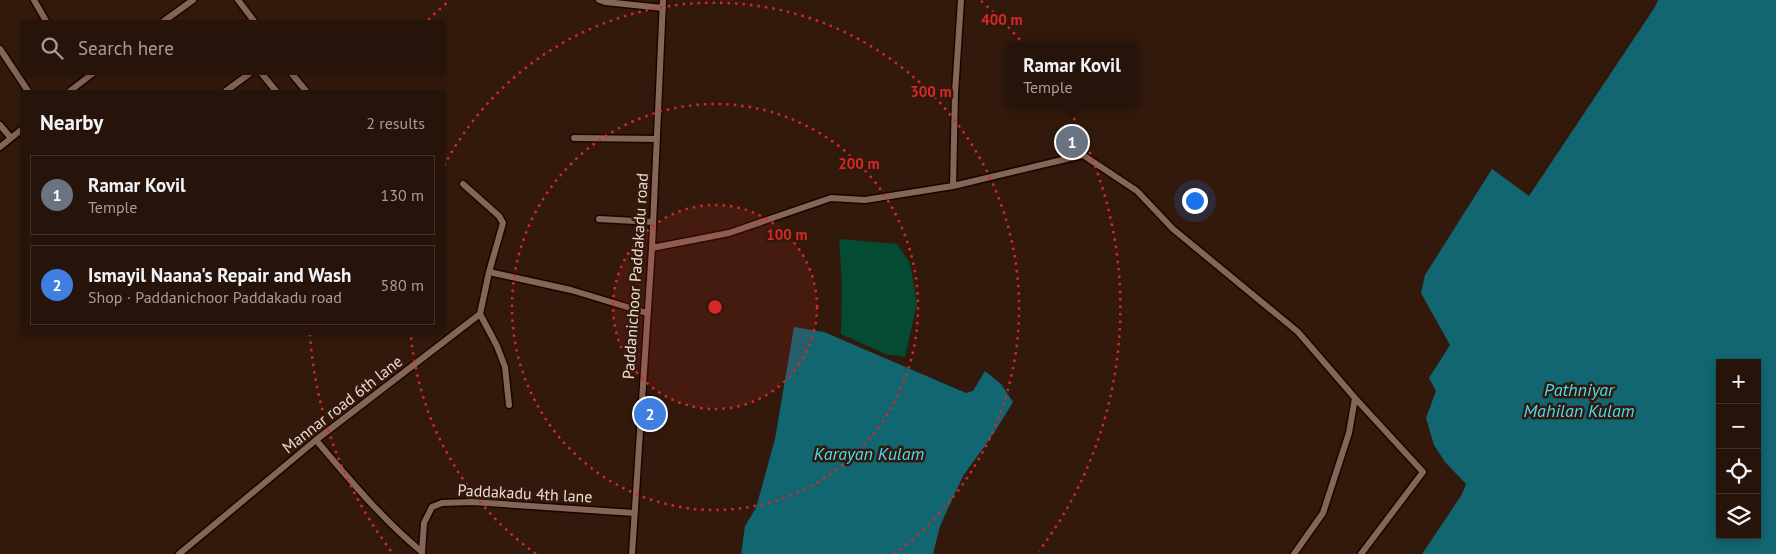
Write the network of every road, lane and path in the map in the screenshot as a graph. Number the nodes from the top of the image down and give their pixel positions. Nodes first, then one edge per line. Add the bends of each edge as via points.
1 (34, 0) edge
2 (193, 0) edge
3 (238, 0) edge
4 (599, 0) edge
5 (663, 0) edge
6 (961, 0) edge
7 (663, 8) junction
8 (45, 20) edge
9 (165, 20) edge
10 (253, 20) edge
11 (0, 48) edge
12 (249, 75) edge
13 (263, 75) edge
14 (293, 75) edge
15 (83, 76) edge
16 (27, 90) edge
17 (71, 90) edge
18 (227, 90) edge
19 (275, 90) edge
20 (305, 90) edge
21 (0, 125) edge
22 (20, 131) edge
23 (11, 138) junction
24 (574, 138) dead end
25 (657, 139) junction
26 (0, 147) edge
27 (463, 184) dead end
28 (953, 186) junction
29 (599, 220) dead end
30 (653, 222) junction
31 (652, 248) junction
32 (489, 272) junction
33 (647, 313) junction
34 (480, 314) junction
35 (1355, 398) junction
36 (509, 405) dead end
37 (316, 440) junction
38 (634, 513) junction
39 (422, 553) edge
40 (179, 554) edge
41 (632, 554) edge
42 (1294, 554) edge
43 (1361, 554) edge

1 - 8 street
2 - 9 street
3 - 10 street
4 - 7 street
5 - 7 street, Paddanichoor Paddakadu road
6 - 28 street
7 - 25 street, Paddanichoor Paddakadu road
11 - 16 street
12 - 18 street
13 - 19 street
14 - 20 street
15 - 17 street
21 - 23 street
22 - 23 street
23 - 26 street
24 - 25 street
25 - 30 street, Paddanichoor Paddakadu road
27 - 32 street via 503,223
28 - 31 street via 865,200 831,198 729,232
28 - 35 street via 1083,154 1137,191 1173,229 1298,332
29 - 30 street
30 - 31 street, Paddanichoor Paddakadu road
31 - 33 street, Paddanichoor Paddakadu road
32 - 33 street via 571,290
32 - 34 street
33 - 38 street, Paddanichoor Paddakadu road
34 - 36 street via 505,367
34 - 37 street, Mannar road 6th lane
35 - 42 street via 1349,433 1323,514
35 - 43 street via 1423,472
37 - 39 street via 369,502
37 - 40 street, Mannar road 6th lane
38 - 39 street, Paddakadu 4th lane via 472,502 442,503 432,507 424,522
38 - 41 street, Paddanichoor Paddakadu road

